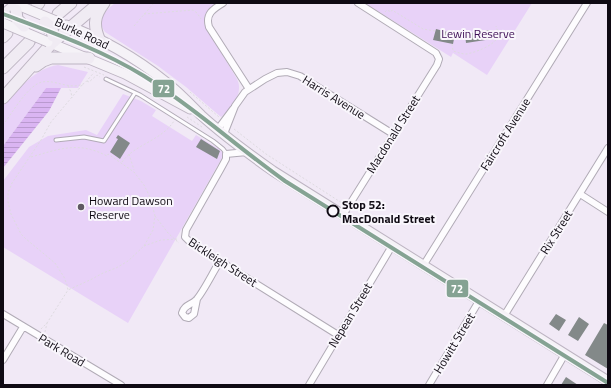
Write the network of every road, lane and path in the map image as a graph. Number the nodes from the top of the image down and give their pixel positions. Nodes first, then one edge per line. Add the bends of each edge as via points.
1 (71, 3) edge
2 (99, 3) edge
3 (104, 3) edge
4 (154, 3) edge
5 (223, 3) edge
6 (358, 3) edge
7 (587, 3) edge
8 (16, 5) edge
9 (37, 7) edge
10 (58, 14) tunnel mouth
11 (144, 14) junction
12 (3, 16) edge
13 (382, 18) junction
14 (203, 21) dead end
15 (68, 26) junction
16 (134, 26) dead end
17 (496, 26) dead end
18 (4, 31) edge
19 (435, 31) dead end
20 (31, 39) junction
21 (51, 40) junction
22 (100, 41) junction
23 (452, 44) dead end
24 (88, 58) junction
25 (3, 68) edge
26 (94, 73) dead end
27 (106, 79) joint
28 (87, 80) junction
29 (17, 84) junction
30 (83, 84) junction
31 (68, 86) junction
32 (248, 89) junction
33 (188, 90) dead end
34 (135, 93) junction
35 (3, 98) edge
36 (72, 98) junction
37 (202, 116) junction
38 (226, 122) junction
39 (3, 125) edge
40 (171, 125) dead end
41 (221, 131) junction
42 (393, 134) junction
43 (56, 140) dead end
44 (608, 148) edge
45 (247, 152) junction
46 (129, 154) junction
47 (226, 154) junction
48 (30, 157) junction
49 (121, 162) junction
50 (134, 172) junction
51 (580, 194) junction
52 (342, 203) dead end
53 (608, 212) edge
54 (343, 215) junction
55 (155, 216) junction
56 (174, 239) junction
57 (181, 239) dead end
58 (179, 243) dead end
59 (144, 246) junction
60 (392, 246) junction
61 (220, 261) junction
62 (423, 266) junction
63 (68, 290) junction
64 (196, 299) dead end
65 (480, 301) junction
66 (3, 314) edge
67 (504, 316) junction
68 (48, 323) junction
69 (23, 327) junction
70 (41, 329) dead end
71 (44, 334) dead end
72 (338, 335) junction
73 (565, 354) junction
74 (3, 360) edge
75 (608, 381) edge
76 (122, 385) edge
77 (309, 385) edge
78 (429, 385) edge
79 (547, 385) edge

1 - 10 highway
2 - 15 highway
3 - 22 highway via 95,26
4 - 11 path
5 - 32 street via 210,14 209,27
6 - 13 street
7 - 62 street, Faircroft Avenue
8 - 9 main road, Burke Road, bridge
8 - 12 highway
8 - 20 highway, bridge via 17,20
9 - 15 main road, Burke Road, bridge
9 - 21 highway, bridge via 52,28
11 - 14 path via 193,10
11 - 16 path
13 - 19 path via 387,10 392,10 423,29
13 - 42 street, Macdonald Street via 436,53 439,59
15 - 21 highway
15 - 22 main road, Burke Road
17 - 23 path via 496,41 480,50 462,54 453,51
18 - 20 main road, Burke Road, bridge
20 - 21 main road, Burke Road, bridge
20 - 25 highway
21 - 24 main road, Burke Road
21 - 29 highway
22 - 37 main road, Burke Road via 167,82
24 - 29 highway via 48,59
24 - 37 main road, Burke Road via 137,79
26 - 28 path
27 - 28 path via 97,75 89,82
27 - 34 lane
28 - 30 path
29 - 35 highway
30 - 31 path
30 - 36 path
31 - 36 path
31 - 39 path via 46,82 37,84
32 - 38 street, Harris Avenue
32 - 42 street, Harris Avenue via 277,74 296,74
33 - 38 path
34 - 43 lane via 104,141 78,137
34 - 47 lane via 213,141
36 - 48 path via 51,122
37 - 41 main road, Burke Road
38 - 41 street, Harris Avenue
38 - 52 path via 266,154
40 - 46 path via 166,132
41 - 45 main road, Burke Road
42 - 54 street, Macdonald Street
44 - 51 street, Rix Street
45 - 47 street
45 - 54 main road, Burke Road
46 - 49 path
46 - 50 path
47 - 61 street, Bickleigh Street via 184,235 191,243
48 - 49 path via 58,149 80,147 94,149 107,156 108,154
48 - 63 path via 8,193 11,214 26,240 55,263 68,285
49 - 50 path
50 - 55 path via 150,197
51 - 53 street
51 - 67 street, Rix Street
54 - 60 main road, Burke Road
55 - 56 path
55 - 59 path via 152,230
56 - 57 path
56 - 58 path
56 - 59 path
59 - 63 path via 116,268
60 - 62 main road, Burke Road
60 - 72 street, Nepean Street
61 - 64 street
61 - 72 street, Bickleigh Street
62 - 65 main road, Burke Road
63 - 68 path
65 - 67 main road, Burke Road
65 - 78 street, Howitt Street
66 - 69 street, Park Road
67 - 73 main road, Burke Road
68 - 70 path
68 - 71 path
69 - 74 street
69 - 76 street, Park Road
72 - 77 street, Nepean Street
73 - 75 main road, Burke Road
73 - 79 street

